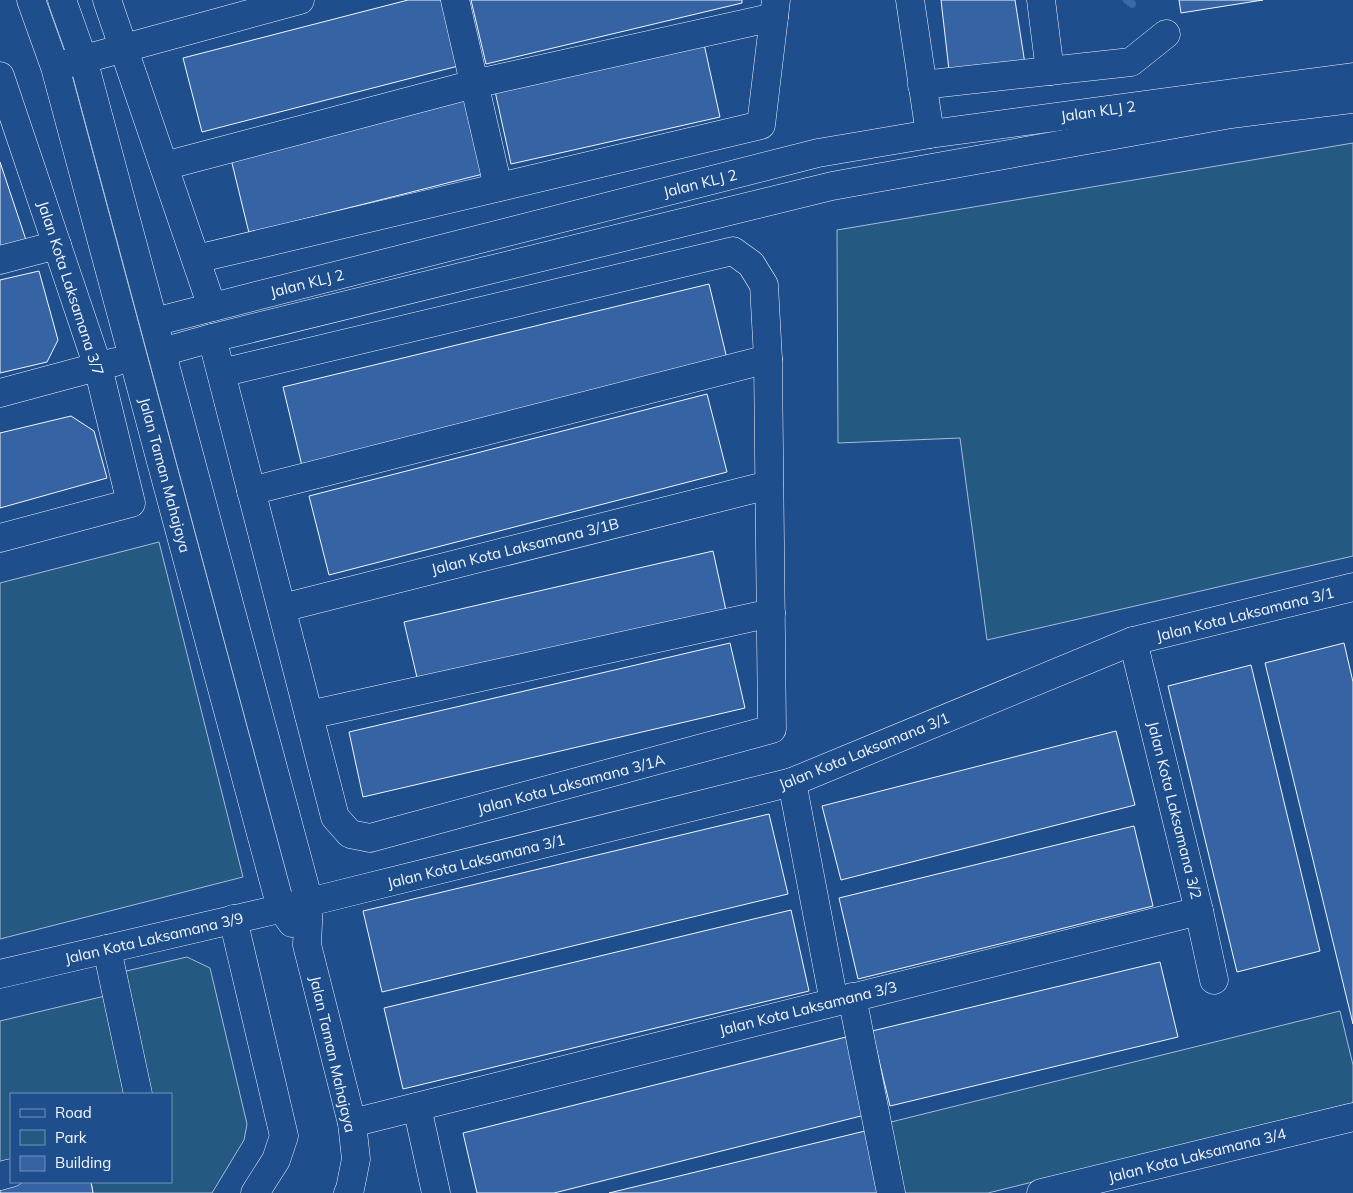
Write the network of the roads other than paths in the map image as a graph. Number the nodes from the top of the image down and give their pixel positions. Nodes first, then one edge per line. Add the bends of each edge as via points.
1 (31, 0) edge
2 (62, 0) edge
3 (107, 0) edge
4 (300, 0) edge
5 (454, 0) edge
6 (910, 0) edge
7 (1041, 0) edge
8 (775, 9) edge
9 (1166, 34) dead end
10 (123, 48) junction
11 (83, 59) junction
12 (55, 67) junction
13 (1050, 71) junction
14 (0, 76) edge
15 (1353, 78) edge
16 (474, 84) junction
17 (922, 85) junction
18 (1353, 99) edge
19 (1230, 104) junction
20 (930, 134) junction
21 (164, 166) junction
22 (498, 187) junction
23 (57, 245) junction
24 (196, 259) junction
25 (0, 260) edge
26 (212, 307) junction
27 (212, 338) junction
28 (148, 344) junction
29 (768, 359) junction
30 (98, 367) junction
31 (221, 373) junction
32 (0, 393) edge
33 (769, 485) junction
34 (251, 491) junction
35 (0, 538) edge
36 (1353, 587) edge
37 (282, 608) junction
38 (770, 613) junction
39 (1134, 641) junction
40 (309, 715) junction
41 (792, 782) junction
42 (309, 902) junction
43 (281, 908) junction
44 (1199, 911) junction
45 (233, 919) junction
46 (307, 944) junction
47 (107, 949) junction
48 (0, 974) edge
49 (1214, 980) dead end
50 (843, 999) junction
51 (138, 1093) edge
52 (417, 1107) junction
53 (1353, 1116) edge
54 (352, 1123) junction
55 (255, 1193) edge
56 (348, 1193) edge
57 (436, 1193) edge
58 (890, 1193) edge
59 (1041, 1193) edge

1 - 12 street
2 - 11 street, Jalan Taman Mahajaya
3 - 10 street
4 - 10 street
5 - 16 street
6 - 17 street
7 - 13 street
8 - 16 street
8 - 22 street via 761,125
9 - 13 street via 1131,62
10 - 11 street
10 - 21 street
11 - 12 street
11 - 28 street, Jalan Taman Mahajaya
12 - 28 street via 114,284 140,336
13 - 17 street
14 - 23 street, Jalan Kota Laksamana 3/7
15 - 19 street, Jalan KLJ 2
16 - 21 street
16 - 22 street
17 - 20 street
18 - 19 street, Jalan KLJ 2
19 - 20 street, Jalan KLJ 2
19 - 27 street, Jalan KLJ 2 via 832,186
20 - 26 street, Jalan KLJ 2 via 818,153
21 - 24 street
22 - 24 street
23 - 25 street
23 - 30 street, Jalan Kota Laksamana 3/7
24 - 26 street
26 - 28 street, Jalan KLJ 2
27 - 28 street, Jalan KLJ 2
27 - 31 street
28 - 30 street
28 - 42 street, Jalan Taman Mahajaya
28 - 43 street, Jalan Taman Mahajaya via 144,354 150,419
29 - 31 street via 764,285 751,264 732,251
29 - 33 street
29 - 34 street
30 - 32 street
30 - 35 street, Jalan Kota Laksamana 3/7 via 131,503
31 - 34 street
33 - 37 street, Jalan Kota Laksamana 3/1B
33 - 38 street
34 - 37 street
36 - 39 street, Jalan Kota Laksamana 3/1
37 - 40 street
38 - 40 street
38 - 40 street, Jalan Kota Laksamana 3/1A via 772,729 370,838 350,834 335,817
39 - 41 street, Jalan Kota Laksamana 3/1
39 - 44 street, Jalan Kota Laksamana 3/2
41 - 42 street, Jalan Kota Laksamana 3/1
41 - 50 street
42 - 43 street, Jalan Kota Laksamana 3/9
42 - 46 street, Jalan Taman Mahajaya
43 - 45 street, Jalan Kota Laksamana 3/9
43 - 46 street, Jalan Taman Mahajaya
44 - 49 street, Jalan Kota Laksamana 3/2
44 - 50 street, Jalan Kota Laksamana 3/3
45 - 47 street, Jalan Kota Laksamana 3/9
45 - 55 street via 284,1136 276,1160
46 - 54 street, Jalan Taman Mahajaya
47 - 48 street, Jalan Kota Laksamana 3/9
47 - 51 street
50 - 52 street, Jalan Kota Laksamana 3/3
50 - 58 street
52 - 54 street, Jalan Kota Laksamana 3/3
52 - 57 street
53 - 59 street, Jalan Kota Laksamana 3/4
54 - 56 street, Jalan Taman Mahajaya via 356,1159

